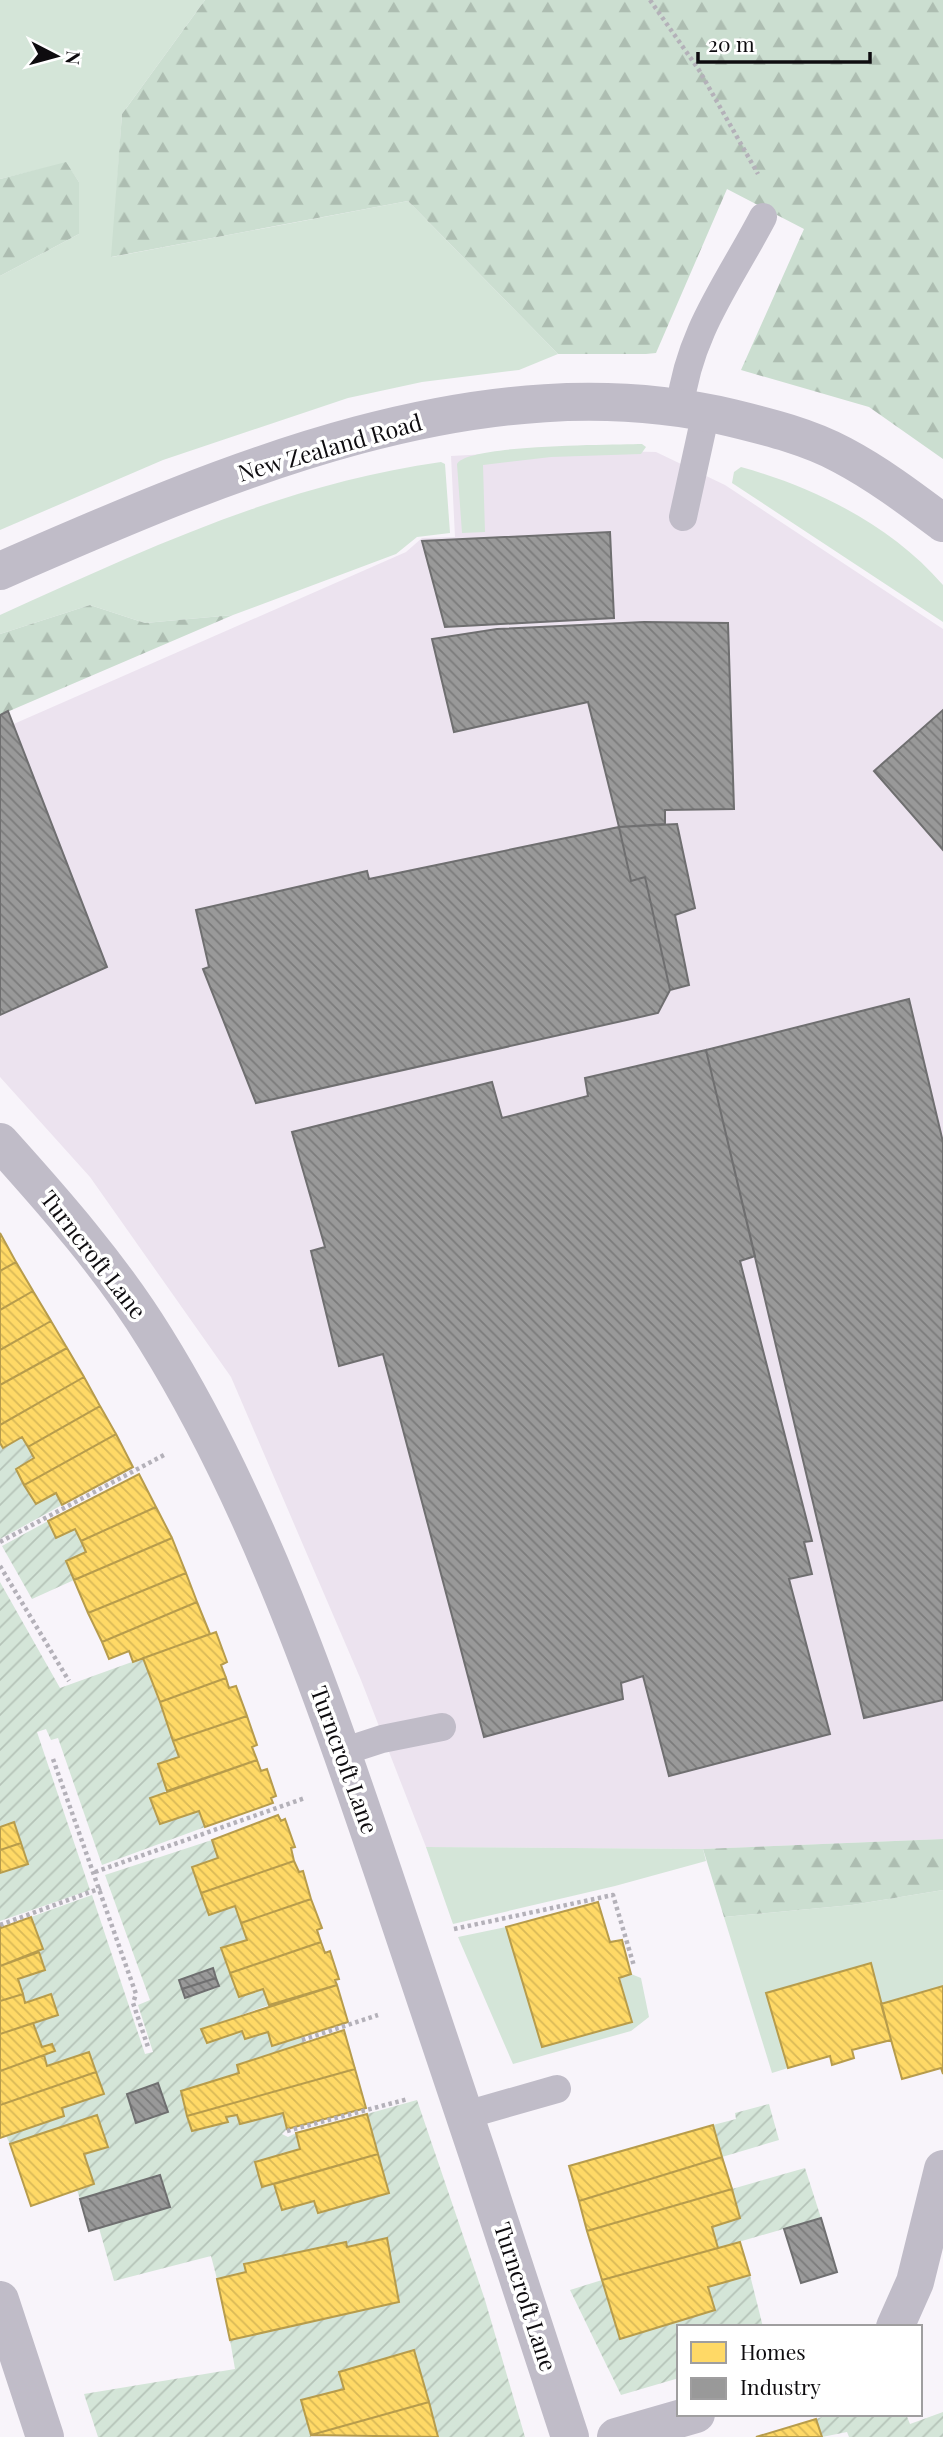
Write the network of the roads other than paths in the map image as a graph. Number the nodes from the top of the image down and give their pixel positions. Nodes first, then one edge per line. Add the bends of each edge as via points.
1 (762, 217) dead end
2 (693, 409) junction
3 (683, 517) dead end
4 (943, 523) edge
5 (0, 571) edge
6 (0, 1142) edge
7 (442, 1727) dead end
8 (342, 1752) junction
9 (557, 2089) dead end
10 (467, 2115) junction
11 (943, 2169) edge
12 (0, 2301) edge
13 (896, 2325) edge
14 (689, 2416) edge
15 (45, 2437) edge
16 (570, 2437) edge
17 (616, 2437) edge

1 - 2 lane via 708,312 684,371
2 - 3 lane
2 - 4 street, New Zealand Road via 767,426 841,454
2 - 5 street, New Zealand Road via 628,403 551,405 400,424 278,458 144,508
6 - 8 street, Turncroft Lane via 102,1263 154,1336 200,1414 256,1538
7 - 8 lane
8 - 10 street, Turncroft Lane
9 - 10 lane
10 - 16 street, Turncroft Lane
11 - 13 street via 915,2282
12 - 15 street
14 - 17 street

